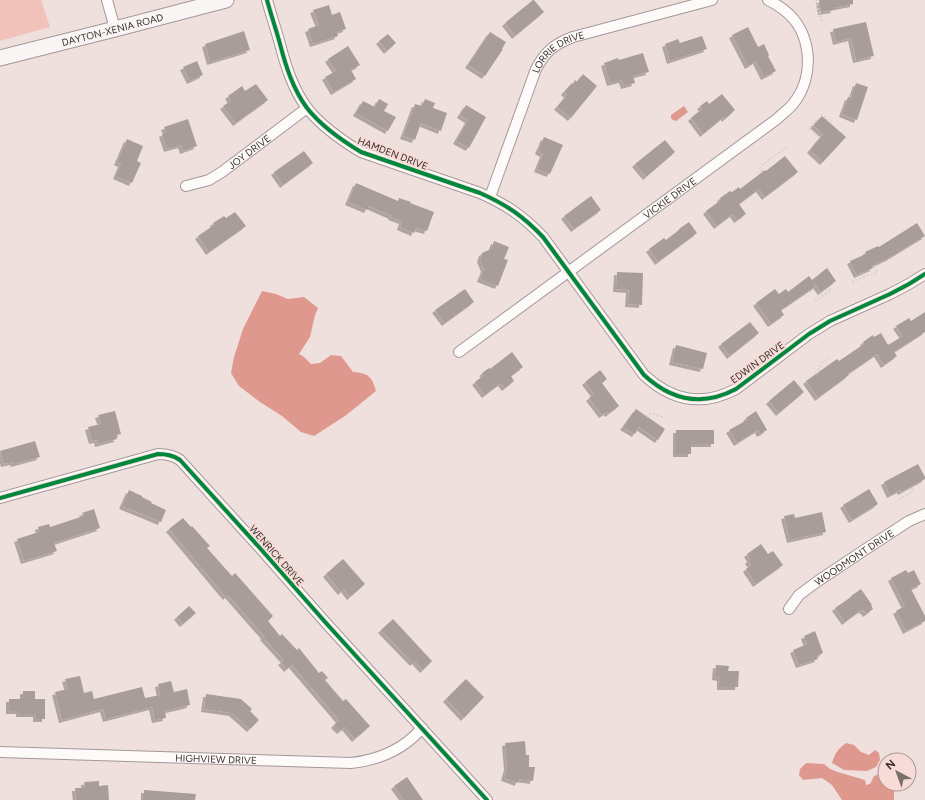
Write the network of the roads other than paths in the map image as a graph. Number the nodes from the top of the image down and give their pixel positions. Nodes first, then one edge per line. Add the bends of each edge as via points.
1 (107, 0) edge
2 (226, 0) edge
3 (268, 0) edge
4 (712, 0) edge
5 (768, 0) edge
6 (783, 5) edge
7 (115, 30) junction
8 (0, 58) edge
9 (307, 108) junction
10 (186, 186) dead end
11 (490, 197) junction
12 (568, 272) junction
13 (925, 274) edge
14 (459, 352) dead end
15 (0, 498) edge
16 (925, 514) edge
17 (789, 609) dead end
18 (422, 728) junction
19 (0, 752) edge
20 (487, 800) edge

1 - 7 street
2 - 7 main road, DAYTON-XENIA ROAD
3 - 9 street, HAMDEN DRIVE via 291,80
4 - 11 street, LORRIE DRIVE via 573,37 558,43 548,51 536,70
5 - 6 street
6 - 12 street, VICKIE DRIVE via 801,30 808,55 806,80 793,104
7 - 8 main road, DAYTON-XENIA ROAD
9 - 10 street, JOY DRIVE via 222,172 209,180
9 - 11 street, HAMDEN DRIVE via 331,132 361,152
11 - 12 street, HAMDEN DRIVE via 531,224
12 - 13 street, EDWIN DRIVE via 644,375 667,392 697,399 714,398 729,392 830,321 890,294
12 - 14 street, VICKIE DRIVE
15 - 18 street, WENRICK DRIVE via 158,454 174,456
16 - 17 street, WOODMONT DRIVE via 818,581 799,596
18 - 19 street, HIGHVIEW DRIVE via 410,740 394,750 372,760 352,763
18 - 20 street, WENRICK DRIVE

